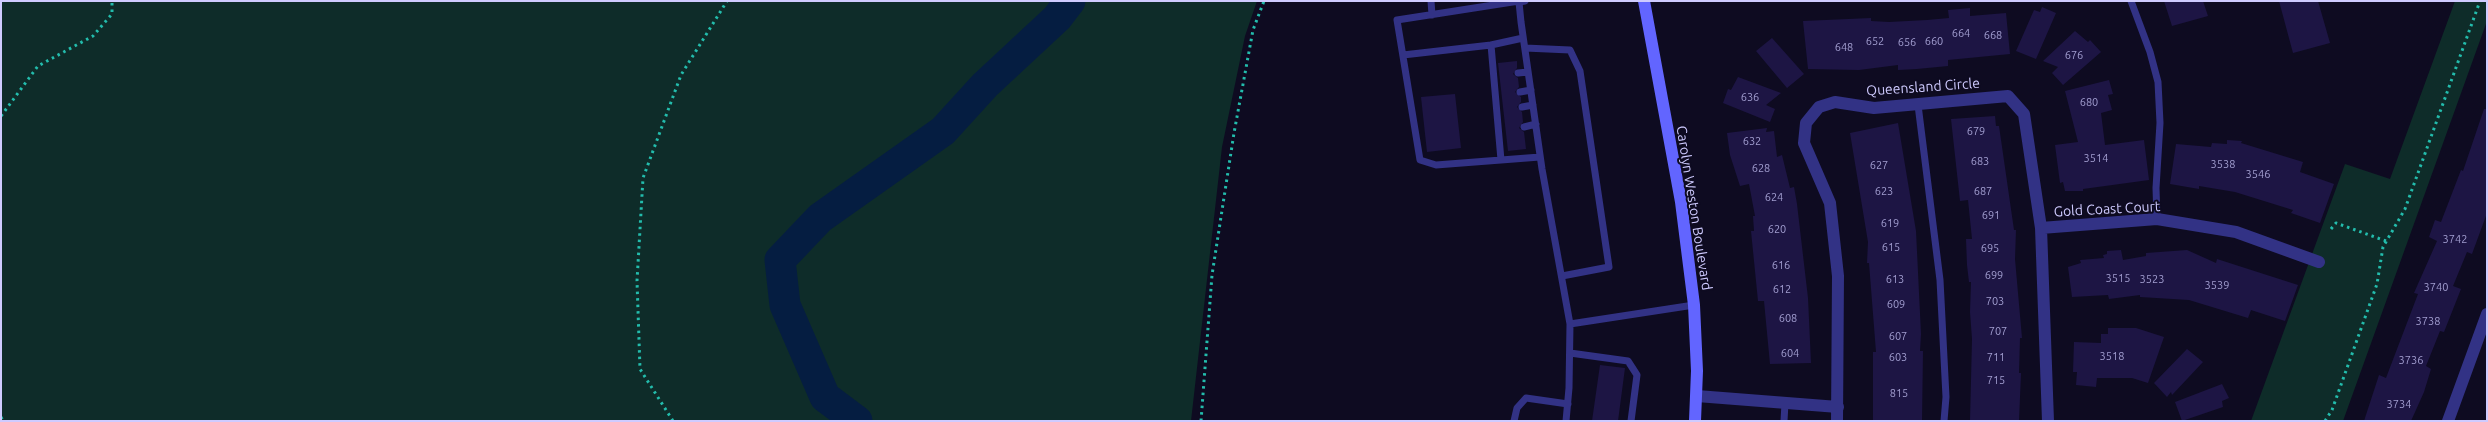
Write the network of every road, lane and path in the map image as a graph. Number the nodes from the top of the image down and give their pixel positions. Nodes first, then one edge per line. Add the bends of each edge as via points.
1 (112, 1) edge
2 (727, 1) edge
3 (1264, 1) edge
4 (1431, 1) edge
5 (1644, 1) edge
6 (2131, 1) edge
7 (2480, 1) edge
8 (1521, 2) edge
9 (1432, 15) junction
10 (1523, 38) junction
11 (1491, 45) junction
12 (1525, 48) junction
13 (1403, 55) junction
14 (1528, 72) junction
15 (1518, 73) dead end
16 (1531, 90) junction
17 (1520, 92) dead end
18 (1533, 105) junction
19 (1918, 105) junction
20 (1522, 107) dead end
21 (1, 116) edge
22 (1536, 124) junction
23 (1524, 127) dead end
24 (1540, 157) junction
25 (1501, 160) junction
26 (2157, 219) junction
27 (2041, 228) junction
28 (2332, 230) dead end
29 (2386, 242) junction
30 (2319, 262) dead end
31 (1562, 276) junction
32 (1694, 305) junction
33 (2487, 314) edge
34 (1570, 324) junction
35 (1570, 353) junction
36 (1696, 396) junction
37 (1568, 404) junction
38 (1785, 404) junction
39 (1838, 407) junction
40 (1, 417) edge
41 (3, 421) edge
42 (673, 421) edge
43 (1201, 421) edge
44 (1514, 421) edge
45 (1566, 421) edge
46 (1631, 421) edge
47 (1695, 421) edge
48 (1784, 421) edge
49 (1837, 421) edge
50 (1944, 421) edge
51 (2048, 421) edge
52 (2325, 421) edge
53 (2448, 421) edge

1 - 21 path via 112,14 93,36 38,66
2 - 42 path via 681,76 643,178 637,281 640,369
3 - 43 path via 1253,30 1235,123 1212,275
4 - 9 lane
5 - 32 street, Carolyn Weston Boulevard via 1681,202
6 - 26 lane via 2158,82
7 - 29 path via 2405,210
8 - 9 lane
8 - 10 lane
9 - 13 lane via 1398,20
10 - 11 lane
10 - 12 lane
11 - 13 lane
11 - 25 lane via 1502,132
12 - 14 lane
12 - 31 lane via 1570,50 1580,71 1609,267
13 - 25 lane via 1420,160 1436,165
14 - 15 lane
14 - 16 lane
16 - 17 lane
16 - 18 lane
18 - 20 lane
18 - 22 lane
19 - 27 street, Queensland Circle via 2008,96 2024,114
19 - 39 street, Queensland Circle via 1874,108 1835,102 1818,107 1806,124 1804,143 1830,203 1838,276
19 - 50 lane via 1940,280 1946,397
22 - 23 lane
22 - 24 lane
24 - 25 lane
24 - 31 lane
26 - 27 street, Gold Coast Court
26 - 30 street, Gold Coast Court via 2236,232
27 - 51 street, Queensland Circle
28 - 29 path via 2336,223
29 - 52 path via 2377,284 2332,410
31 - 34 lane
32 - 34 lane
32 - 36 street, Carolyn Weston Boulevard
33 - 53 street
34 - 35 lane
35 - 37 lane
35 - 46 lane via 1628,361 1637,374
36 - 38 street
36 - 47 street, Carolyn Weston Boulevard
37 - 44 lane via 1526,398 1517,408
37 - 45 lane
38 - 39 street
38 - 48 lane
39 - 49 street, Queensland Circle
40 - 41 path

